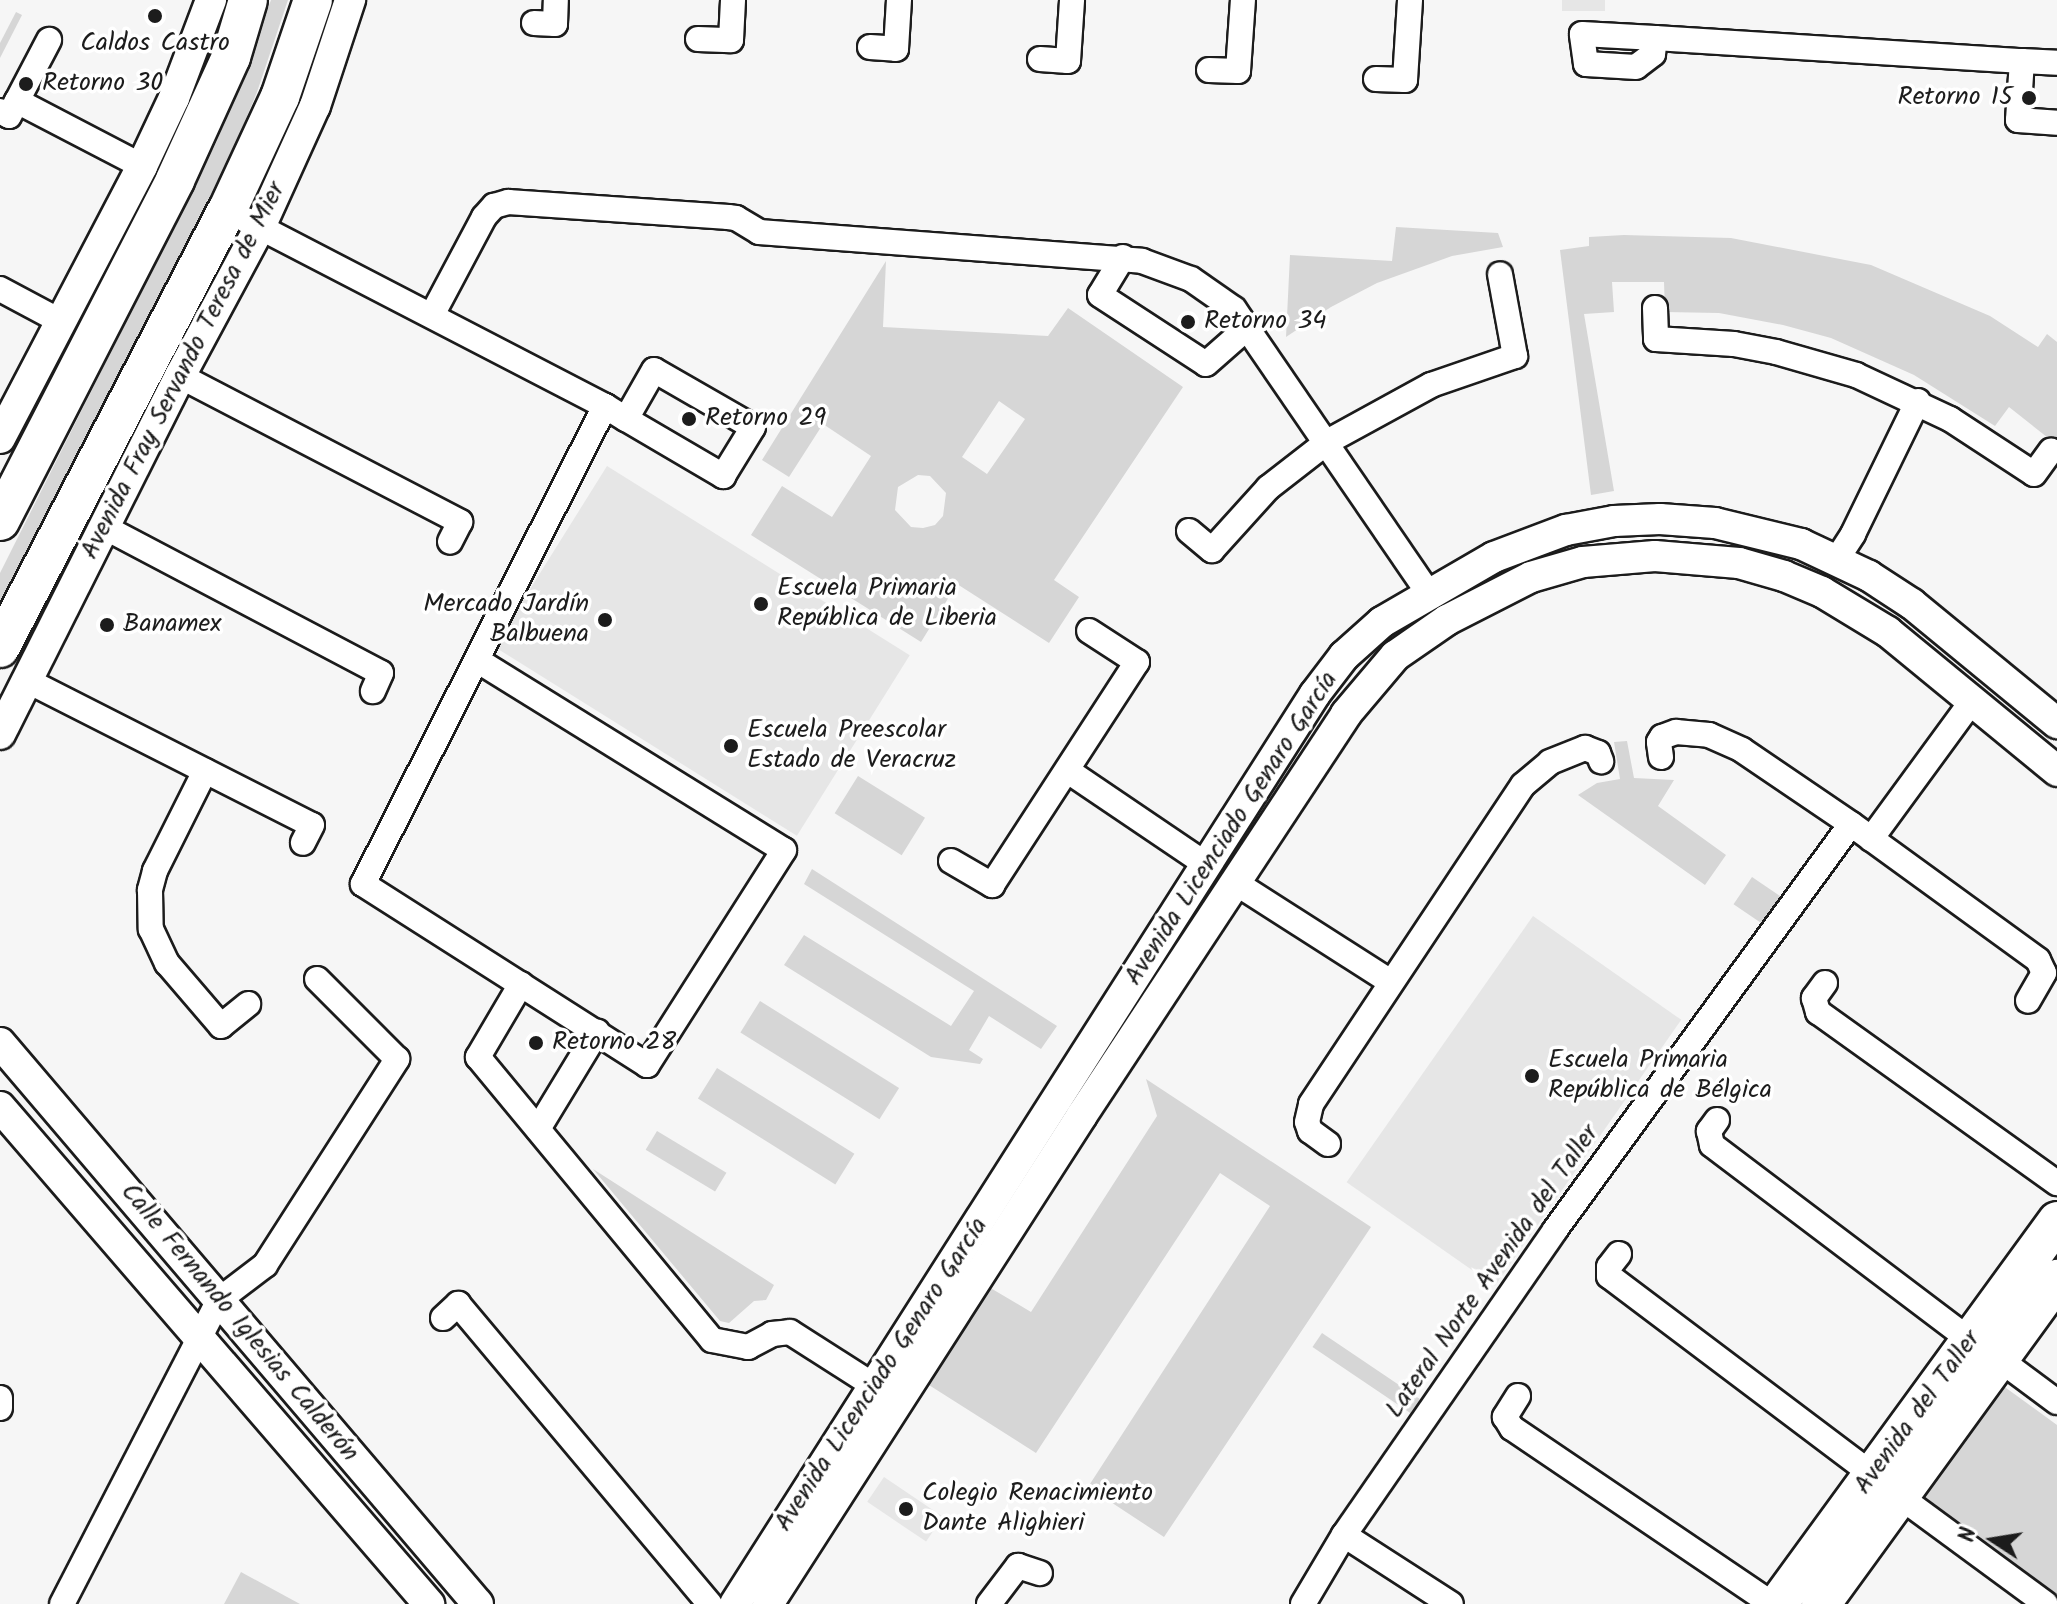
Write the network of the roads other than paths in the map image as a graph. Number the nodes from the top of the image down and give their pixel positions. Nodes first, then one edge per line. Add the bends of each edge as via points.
1 (211, 0) edge
2 (248, 0) edge
3 (313, 0) edge
4 (350, 0) edge
5 (556, 0) edge
6 (733, 0) edge
7 (899, 0) edge
8 (1072, 0) edge
9 (1243, 0) edge
10 (1410, 0) edge
11 (534, 23) dead end
12 (1655, 38) dead end
13 (698, 39) dead end
14 (49, 40) dead end
15 (870, 47) dead end
16 (2057, 55) edge
17 (1040, 59) dead end
18 (2022, 61) junction
19 (1209, 70) dead end
20 (1376, 79) dead end
21 (9, 106) edge
22 (2057, 123) edge
23 (142, 166) junction
24 (244, 219) junction
25 (1123, 257) junction
26 (1500, 274) dead end
27 (0, 289) edge
28 (1655, 308) dead end
29 (432, 315) junction
30 (60, 321) junction
31 (1248, 327) junction
32 (180, 376) junction
33 (1918, 401) junction
34 (605, 406) junction
35 (626, 419) junction
36 (0, 438) edge
37 (1327, 442) junction
38 (2051, 451) dead end
39 (0, 521) edge
40 (1614, 521) junction
41 (104, 527) junction
42 (1189, 531) dead end
43 (450, 542) dead end
44 (1617, 557) junction
45 (1837, 559) junction
46 (1429, 594) junction
47 (1912, 604) junction
48 (1089, 631) dead end
49 (1888, 632) junction
50 (0, 648) edge
51 (477, 660) junction
52 (28, 681) junction
53 (373, 691) dead end
54 (1315, 694) junction
55 (1972, 701) junction
56 (1346, 714) junction
57 (2057, 723) edge
58 (0, 734) edge
59 (1661, 757) dead end
60 (1601, 761) dead end
61 (205, 771) junction
62 (1068, 771) junction
63 (2057, 771) edge
64 (1861, 831) junction
65 (303, 843) dead end
66 (951, 861) dead end
67 (1207, 865) junction
68 (1236, 883) junction
69 (1137, 975) junction
70 (317, 979) dead end
71 (1391, 982) junction
72 (1825, 983) dead end
73 (521, 984) junction
74 (1162, 994) junction
75 (2028, 1001) dead end
76 (248, 1004) dead end
77 (597, 1032) junction
78 (0, 1043) edge
79 (0, 1107) edge
80 (1717, 1120) dead end
81 (538, 1129) junction
82 (1328, 1144) dead end
83 (2057, 1183) edge
84 (2057, 1221) edge
85 (1619, 1254) dead end
86 (2057, 1279) edge
87 (219, 1300) junction
88 (443, 1318) dead end
89 (201, 1339) junction
90 (1985, 1350) junction
91 (886, 1394) junction
92 (1518, 1396) dead end
93 (0, 1398) edge
94 (2057, 1402) edge
95 (0, 1408) edge
96 (1886, 1485) junction
97 (817, 1502) junction
98 (1344, 1535) junction
99 (1040, 1573) dead end
100 (62, 1604) edge
101 (429, 1604) edge
102 (478, 1604) edge
103 (710, 1604) edge
104 (735, 1604) edge
105 (768, 1604) edge
106 (989, 1604) edge
107 (1303, 1604) edge
108 (1451, 1604) edge
109 (1772, 1604) edge
110 (1778, 1604) edge
111 (1821, 1604) edge
112 (2046, 1604) edge

1 - 23 street
2 - 39 main road via 231,57 181,167
3 - 24 main road, Avenida Fray Servando Teresa de Mier
4 - 24 street, Avenida Fray Servando Teresa de Mier via 315,106
5 - 11 street via 555,24
6 - 13 street via 731,40
7 - 15 street via 896,49
8 - 17 street via 1068,61
9 - 19 street via 1238,71
10 - 20 street via 1405,80
12 - 18 street
14 - 21 street
16 - 18 street
18 - 22 street via 2018,120
21 - 23 street
23 - 30 street
24 - 29 street
24 - 32 street, Avenida Fray Servando Teresa de Mier
24 - 50 main road, Avenida Fray Servando Teresa de Mier
25 - 29 street via 759,232 728,217 522,203 494,206 479,224
25 - 31 street via 1205,287
25 - 31 street via 1100,295 1206,364
26 - 37 street via 1515,356 1431,385
27 - 30 street
28 - 33 street via 1656,339 1776,352 1856,375
29 - 34 street
30 - 36 street
31 - 37 street
32 - 41 street, Avenida Fray Servando Teresa de Mier
32 - 43 street via 460,522
33 - 38 street via 2034,474
33 - 45 street
34 - 35 street
34 - 51 street
35 - 35 street via 654,370 753,427 723,476
37 - 42 street via 1268,488 1212,550
37 - 46 street
40 - 44 street
40 - 45 street, Avenida Licenciado Genaro García via 1715,523 1765,533
40 - 46 street, Avenida Licenciado Genaro García via 1530,542
41 - 52 street, Avenida Fray Servando Teresa de Mier
41 - 53 street via 381,673
44 - 49 street, Avenida Licenciado Genaro García via 1739,563 1822,592
44 - 56 street, Avenida Licenciado Genaro García via 1531,577 1483,599 1395,656
45 - 47 street, Avenida Licenciado Genaro García
46 - 54 street, Avenida Licenciado Genaro García via 1382,622 1344,656
47 - 49 street
47 - 57 street, Avenida Licenciado Genaro García
48 - 62 street via 1137,662
49 - 55 street, Avenida Licenciado Genaro García
51 - 73 street via 363,884
51 - 77 street via 784,850 647,1065
52 - 58 street, Avenida Fray Servando Teresa de Mier
52 - 61 street
54 - 56 street
54 - 67 street, Avenida Licenciado Genaro García
55 - 63 street, Avenida Licenciado Genaro García
55 - 64 street, Lateral Norte Avenida del Taller
56 - 68 street, Avenida Licenciado Genaro García
59 - 64 street via 1659,742 1667,734 1693,732 1725,740
60 - 71 street via 1593,749 1566,754 1523,785
61 - 65 street via 312,825
61 - 76 street via 155,871 151,929 167,963 221,1026
62 - 66 street via 992,885
62 - 67 street
64 - 75 street via 2038,960 2044,973
64 - 98 street, Lateral Norte Avenida del Taller via 1555,1230
67 - 69 street, Avenida Licenciado Genaro García
68 - 71 street
68 - 74 street, Avenida Licenciado Genaro García
69 - 74 street
69 - 91 street, Avenida Licenciado Genaro García
70 - 87 street via 397,1059 265,1265
71 - 82 street via 1308,1113 1310,1131
72 - 83 street via 1814,998 1818,1012
73 - 77 street
73 - 81 street via 478,1057
74 - 91 street, Avenida Licenciado Genaro García
77 - 81 street
78 - 87 street, Calle Fernando Iglesias Calderón
79 - 89 street, Calle Fernando Iglesias Calderón
80 - 90 street via 1709,1131 1712,1145
81 - 91 street via 712,1340 748,1347 772,1334 790,1332
84 - 90 main road, Avenida del Taller
85 - 96 street via 1609,1276
86 - 90 main road, Avenida del Taller
87 - 89 street
87 - 102 street, Calle Fernando Iglesias Calderón
88 - 103 street via 458,1304
89 - 100 street
89 - 101 street, Calle Fernando Iglesias Calderón
90 - 94 street
90 - 96 main road, Avenida del Taller
91 - 97 street, Avenida Licenciado Genaro García
92 - 109 street via 1505,1417 1512,1428
93 - 95 street
96 - 110 main road, Avenida del Taller
96 - 111 main road, Avenida del Taller
96 - 112 street
97 - 104 street, Avenida Licenciado Genaro García
97 - 105 street, Avenida Licenciado Genaro García
98 - 107 street, Lateral Norte Avenida del Taller
98 - 108 street
99 - 106 street via 1018,1566

